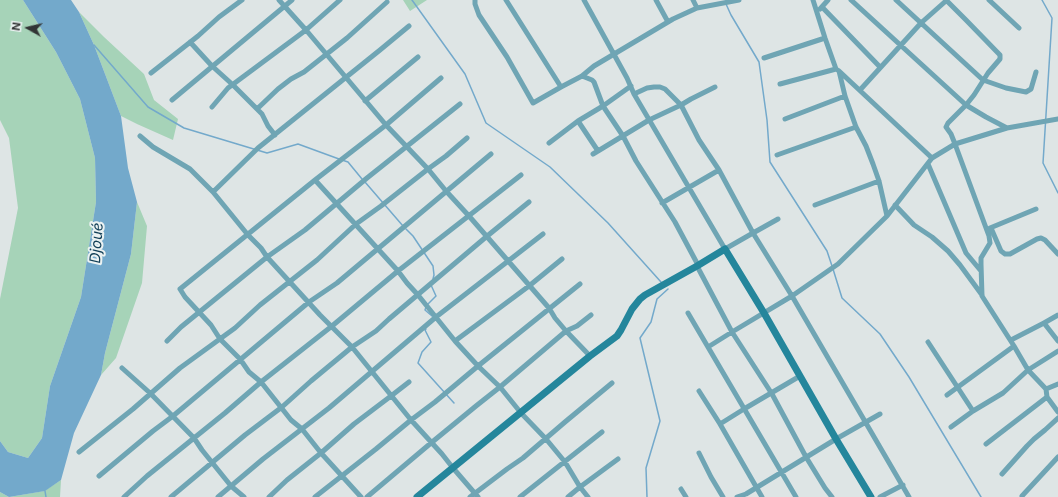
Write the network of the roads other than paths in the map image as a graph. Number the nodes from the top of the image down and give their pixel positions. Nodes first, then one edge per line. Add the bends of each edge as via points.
1 (242, 0) edge
2 (279, 0) edge
3 (292, 0) edge
4 (340, 0) edge
5 (475, 0) edge
6 (506, 0) edge
7 (584, 0) edge
8 (656, 0) edge
9 (693, 0) edge
10 (739, 0) edge
11 (813, 0) edge
12 (828, 0) edge
13 (851, 0) edge
14 (896, 0) edge
15 (947, 0) edge
16 (989, 0) edge
17 (387, 2) dead end
18 (284, 6) junction
19 (822, 7) junction
20 (697, 8) junction
21 (818, 14) junction
22 (668, 22) junction
23 (920, 23) junction
24 (409, 26) dead end
25 (1019, 28) dead end
26 (306, 30) junction
27 (824, 38) junction
28 (190, 42) junction
29 (900, 45) junction
30 (327, 54) junction
31 (614, 55) junction
32 (418, 57) dead end
33 (764, 58) dead end
34 (212, 66) junction
35 (880, 67) junction
36 (838, 70) junction
37 (1036, 72) dead end
38 (151, 73) dead end
39 (582, 76) junction
40 (346, 77) junction
41 (441, 78) dead end
42 (984, 80) junction
43 (780, 84) dead end
44 (233, 85) junction
45 (631, 86) junction
46 (560, 87) junction
47 (715, 87) dead end
48 (860, 90) junction
49 (634, 94) junction
50 (845, 96) junction
51 (172, 100) dead end
52 (365, 101) junction
53 (460, 104) dead end
54 (966, 104) junction
55 (681, 105) junction
56 (603, 106) junction
57 (212, 107) dead end
58 (257, 109) junction
59 (785, 119) dead end
60 (1058, 119) edge
61 (650, 120) junction
62 (578, 121) junction
63 (386, 125) junction
64 (856, 126) junction
65 (1007, 128) junction
66 (275, 135) junction
67 (140, 136) dead end
68 (623, 136) junction
69 (467, 138) dead end
70 (549, 143) dead end
71 (955, 144) junction
72 (407, 147) junction
73 (491, 154) dead end
74 (777, 155) dead end
75 (932, 158) junction
76 (928, 164) junction
77 (428, 169) junction
78 (719, 170) junction
79 (521, 175) dead end
80 (315, 180) junction
81 (879, 181) junction
82 (689, 187) junction
83 (446, 191) junction
84 (213, 192) junction
85 (529, 202) dead end
86 (662, 203) junction
87 (337, 204) junction
88 (815, 205) dead end
89 (895, 205) junction
90 (1036, 208) dead end
91 (469, 216) junction
92 (887, 216) junction
93 (778, 219) dead end
94 (356, 224) junction
95 (989, 228) junction
96 (753, 233) junction
97 (543, 234) dead end
98 (248, 235) junction
99 (486, 237) junction
100 (377, 248) junction
101 (725, 249) junction
102 (1058, 254) edge
103 (267, 257) junction
104 (562, 259) dead end
105 (508, 261) junction
106 (697, 266) junction
107 (398, 271) junction
108 (981, 271) junction
109 (290, 281) junction
110 (580, 284) dead end
111 (529, 286) junction
112 (418, 295) junction
113 (792, 296) junction
114 (982, 296) junction
115 (309, 302) junction
116 (549, 308) junction
117 (200, 312) junction
118 (688, 313) dead end
119 (764, 313) junction
120 (590, 315) dead end
121 (1058, 315) edge
122 (436, 317) junction
123 (1044, 323) junction
124 (332, 326) junction
125 (566, 331) junction
126 (732, 332) junction
127 (220, 339) junction
128 (1011, 340) junction
129 (167, 341) dead end
130 (456, 341) junction
131 (1058, 341) edge
132 (928, 342) dead end
133 (352, 346) junction
134 (1014, 346) junction
135 (708, 347) junction
136 (1058, 351) edge
137 (590, 356) junction
138 (240, 359) junction
139 (478, 366) junction
140 (122, 368) dead end
141 (1028, 370) junction
142 (373, 371) junction
143 (800, 376) junction
144 (261, 382) junction
145 (409, 382) dead end
146 (612, 383) dead end
147 (1058, 384) edge
148 (500, 387) junction
149 (958, 387) junction
150 (1046, 389) junction
151 (699, 391) dead end
152 (150, 393) junction
153 (772, 394) junction
154 (947, 395) dead end
155 (391, 396) junction
156 (1047, 397) junction
157 (282, 407) junction
158 (744, 409) junction
159 (973, 411) junction
160 (1058, 412) edge
161 (521, 413) junction
162 (880, 414) dead end
163 (173, 416) junction
164 (1058, 418) edge
165 (411, 420) junction
166 (866, 422) junction
167 (720, 424) junction
168 (951, 427) dead end
169 (302, 428) junction
170 (602, 432) dead end
171 (194, 438) junction
172 (546, 439) junction
173 (836, 439) junction
174 (431, 443) junction
175 (986, 444) dead end
176 (79, 452) dead end
177 (321, 453) junction
178 (699, 453) dead end
179 (806, 457) junction
180 (1058, 457) edge
181 (618, 458) dead end
182 (212, 462) junction
183 (565, 462) junction
184 (453, 468) junction
185 (781, 472) junction
186 (1002, 474) dead end
187 (99, 476) dead end
188 (342, 476) junction
189 (902, 485) junction
190 (231, 486) junction
191 (580, 487) junction
192 (757, 487) junction
193 (681, 489) dead end
194 (477, 495) edge
195 (1022, 496) edge
196 (124, 497) edge
197 (171, 497) edge
198 (218, 497) edge
199 (244, 497) edge
200 (269, 497) edge
201 (315, 497) edge
202 (361, 497) edge
203 (367, 497) edge
204 (416, 497) edge
205 (470, 497) edge
206 (520, 497) edge
207 (568, 497) edge
208 (588, 497) edge
209 (686, 497) edge
210 (724, 497) edge
211 (737, 497) edge
212 (762, 497) edge
213 (796, 497) edge
214 (832, 497) edge
215 (870, 497) edge
216 (880, 497) edge
217 (909, 497) edge

1 - 28 street
2 - 18 street
3 - 18 street
4 - 26 street
5 - 46 street via 479,15 533,103
6 - 46 street
7 - 31 street
8 - 22 street
9 - 20 street
10 - 20 street
11 - 21 street
12 - 19 street
13 - 29 street
14 - 23 street
15 - 23 street
15 - 42 street via 1000,55 1000,59
16 - 25 street
17 - 30 street
18 - 26 street
18 - 34 street
19 - 21 street
19 - 35 street
20 - 22 street
21 - 27 street
22 - 31 street
23 - 29 street
23 - 42 street
24 - 40 street
26 - 30 street
26 - 44 street
27 - 33 street
27 - 36 street
28 - 34 street
28 - 38 street
29 - 35 street
29 - 54 street
30 - 40 street
30 - 58 street via 278,89
31 - 39 street
31 - 45 street
32 - 52 street
34 - 44 street
34 - 51 street
35 - 48 street
36 - 43 street
36 - 48 street
36 - 50 street
37 - 42 street via 1031,89 1026,92
39 - 46 street
39 - 56 street via 594,82
40 - 52 street
40 - 66 street
41 - 63 street
42 - 54 street
44 - 57 street
44 - 58 street
45 - 49 street
45 - 56 street
47 - 55 street
48 - 75 street
49 - 55 street via 647,88 660,87
49 - 61 street
50 - 59 street
50 - 64 street
52 - 63 street
53 - 72 street
54 - 65 street
54 - 71 street via 946,127
55 - 61 street
55 - 78 street via 698,140
56 - 62 street
56 - 68 street
58 - 66 street
60 - 65 street
61 - 68 street
61 - 82 street
62 - 68 street via 595,153
62 - 70 street
63 - 72 street
63 - 80 street
64 - 74 street
64 - 81 street
65 - 71 street
66 - 84 street
67 - 84 street via 153,147 190,169
68 - 86 street
69 - 77 street
71 - 75 street
71 - 95 street
72 - 77 street
72 - 87 street
73 - 83 street
75 - 76 street
76 - 89 street
76 - 108 street via 966,253
77 - 83 street
77 - 94 street
78 - 82 street
78 - 96 street
79 - 91 street
80 - 87 street
80 - 98 street
81 - 88 street
81 - 92 street
82 - 86 street
82 - 101 street
83 - 91 street
83 - 100 street
84 - 98 street
85 - 99 street
86 - 106 street
87 - 94 street
87 - 103 street
89 - 92 street
89 - 114 street via 914,225 948,251
90 - 95 street
91 - 99 street
91 - 107 street
92 - 113 street via 838,264
93 - 96 street
94 - 100 street
94 - 109 street
95 - 102 street via 1005,254 1010,254 1041,238
95 - 108 street via 990,243 982,258
96 - 101 street
96 - 113 street
97 - 105 street
98 - 103 street
98 - 117 street via 180,289 185,298
99 - 105 street
99 - 112 street
100 - 107 street
100 - 115 street via 337,283
101 - 106 street
101 - 119 street
103 - 109 street
103 - 117 street
104 - 111 street
105 - 111 street
105 - 122 street
106 - 126 street
106 - 137 street via 640,299 617,336
107 - 112 street
107 - 124 street
108 - 114 street
109 - 115 street
109 - 127 street
110 - 116 street
111 - 116 street
111 - 130 street
112 - 122 street
112 - 133 street via 376,331
113 - 119 street
113 - 166 street
114 - 128 street
115 - 124 street
115 - 138 street
116 - 125 street
116 - 139 street
117 - 127 street
117 - 129 street
118 - 135 street
119 - 126 street
119 - 143 street
120 - 125 street
121 - 123 street
122 - 130 street
122 - 142 street
123 - 128 street
123 - 131 street
124 - 133 street
124 - 144 street
125 - 137 street
125 - 148 street
126 - 135 street
126 - 153 street
127 - 138 street
127 - 152 street
128 - 134 street
130 - 139 street
132 - 149 street
133 - 142 street
133 - 157 street
134 - 141 street
134 - 149 street
135 - 158 street
136 - 141 street
137 - 161 street
138 - 144 street via 249,372
138 - 163 street
139 - 148 street
139 - 165 street
140 - 152 street
141 - 150 street
141 - 159 street via 1003,393
142 - 155 street
142 - 169 street
143 - 153 street
143 - 173 street
144 - 157 street
144 - 171 street
145 - 155 street
146 - 172 street
147 - 150 street
148 - 161 street
148 - 174 street
149 - 154 street
149 - 159 street
150 - 156 street
151 - 167 street
152 - 163 street
152 - 176 street
153 - 158 street
153 - 179 street
155 - 165 street
155 - 177 street
156 - 160 street
156 - 175 street
157 - 169 street via 291,420
157 - 182 street
158 - 167 street
158 - 185 street
159 - 168 street
161 - 172 street
161 - 184 street
162 - 166 street
163 - 171 street
163 - 187 street
164 - 186 street via 1027,446
165 - 174 street
165 - 188 street
166 - 173 street
166 - 189 street
167 - 192 street
169 - 177 street
169 - 190 street
170 - 183 street
171 - 182 street
171 - 196 street
172 - 183 street
172 - 194 street
173 - 179 street
173 - 215 street
174 - 184 street
174 - 203 street
177 - 188 street
177 - 200 street
178 - 210 street
179 - 185 street
179 - 214 street
180 - 195 street
181 - 191 street
182 - 190 street
182 - 197 street
183 - 191 street
183 - 206 street
184 - 194 street
184 - 204 street
185 - 192 street
185 - 213 street
188 - 201 street
188 - 202 street
189 - 216 street
189 - 217 street
190 - 198 street
190 - 199 street
191 - 207 street
191 - 208 street
192 - 211 street
192 - 212 street
193 - 209 street
194 - 205 street

